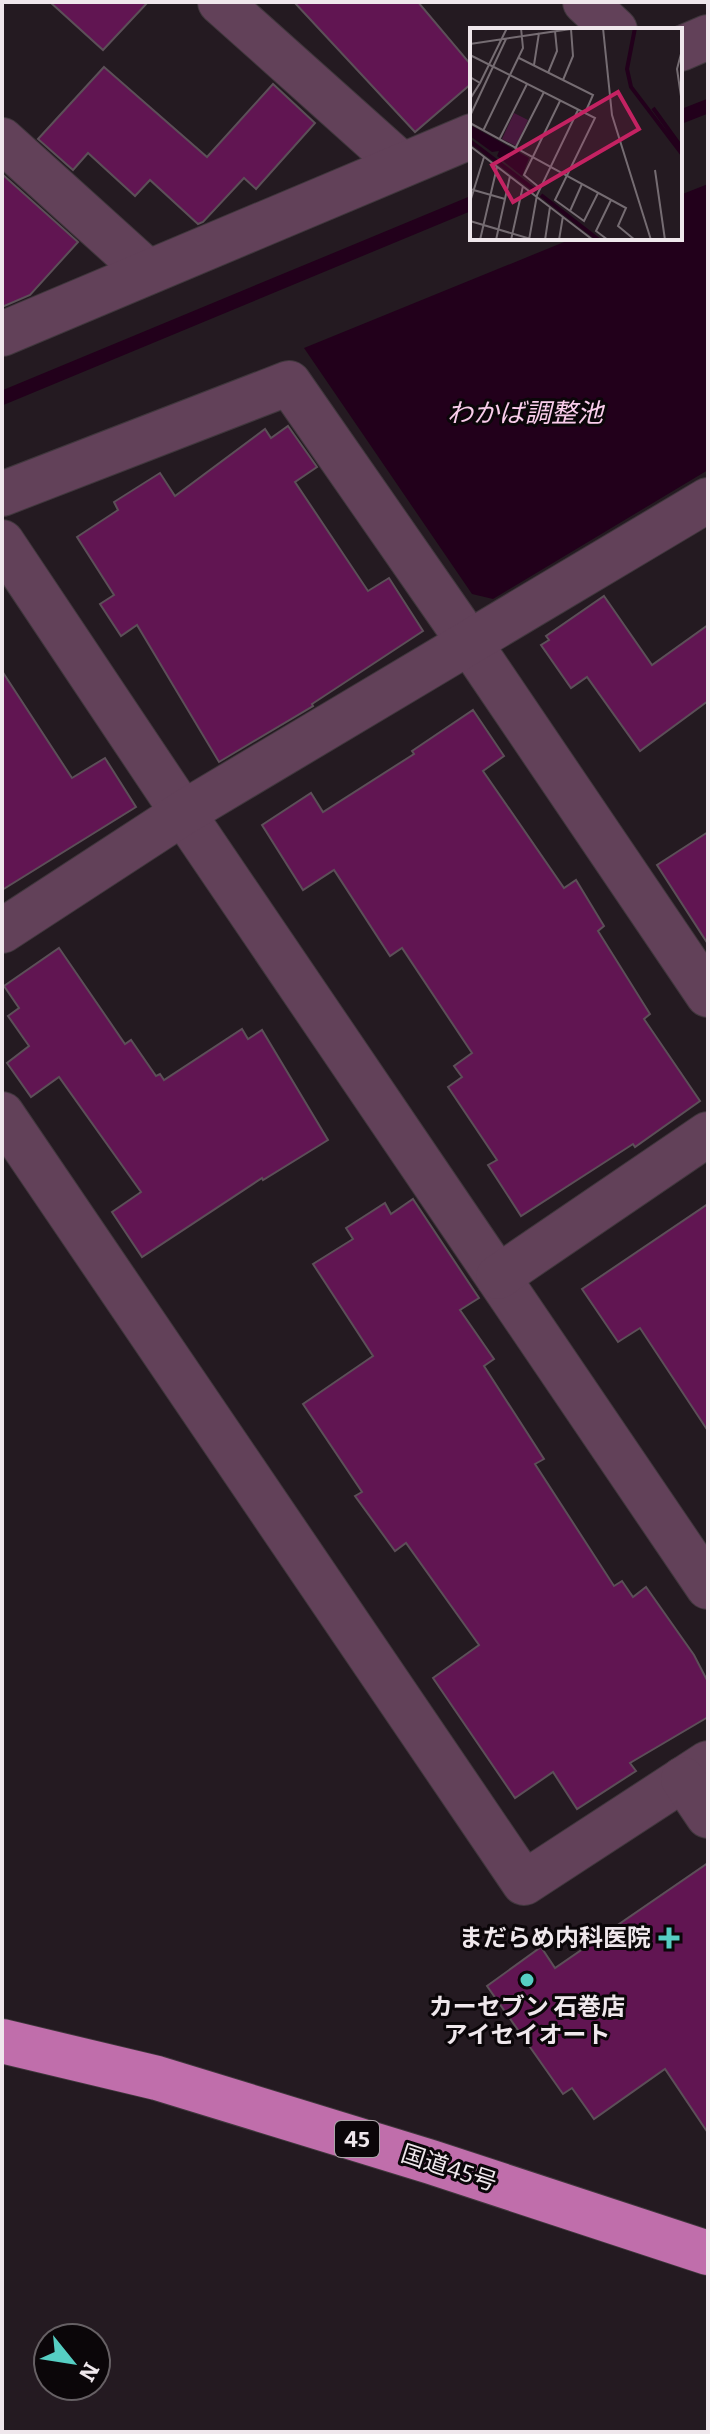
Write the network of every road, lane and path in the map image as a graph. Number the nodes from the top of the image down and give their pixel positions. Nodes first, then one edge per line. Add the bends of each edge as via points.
1 (220, 2) edge
2 (585, 2) edge
3 (613, 28) edge
4 (708, 37) edge
5 (682, 48) edge
6 (470, 137) edge
7 (2, 140) edge
8 (402, 165) junction
9 (148, 272) junction
10 (2, 334) edge
11 (2, 494) edge
12 (708, 500) edge
13 (2, 542) edge
14 (469, 642) junction
15 (183, 813) junction
16 (2, 931) edge
17 (708, 995) edge
18 (2, 1114) edge
19 (708, 1134) edge
20 (498, 1277) junction
21 (708, 1587) edge
22 (696, 1771) edge
23 (708, 1816) edge
24 (2, 2041) edge
25 (708, 2253) edge

1 - 8 street
2 - 3 street
4 - 5 street
6 - 8 street
7 - 9 street
8 - 9 street
9 - 10 street
11 - 14 street via 289,383
12 - 14 street
13 - 15 street
14 - 15 street
14 - 17 street
15 - 16 street
15 - 20 street
18 - 22 street via 524,1883
19 - 20 street
20 - 21 street
22 - 23 street
24 - 25 highway, 国道45号 / 45 via 157,2078

